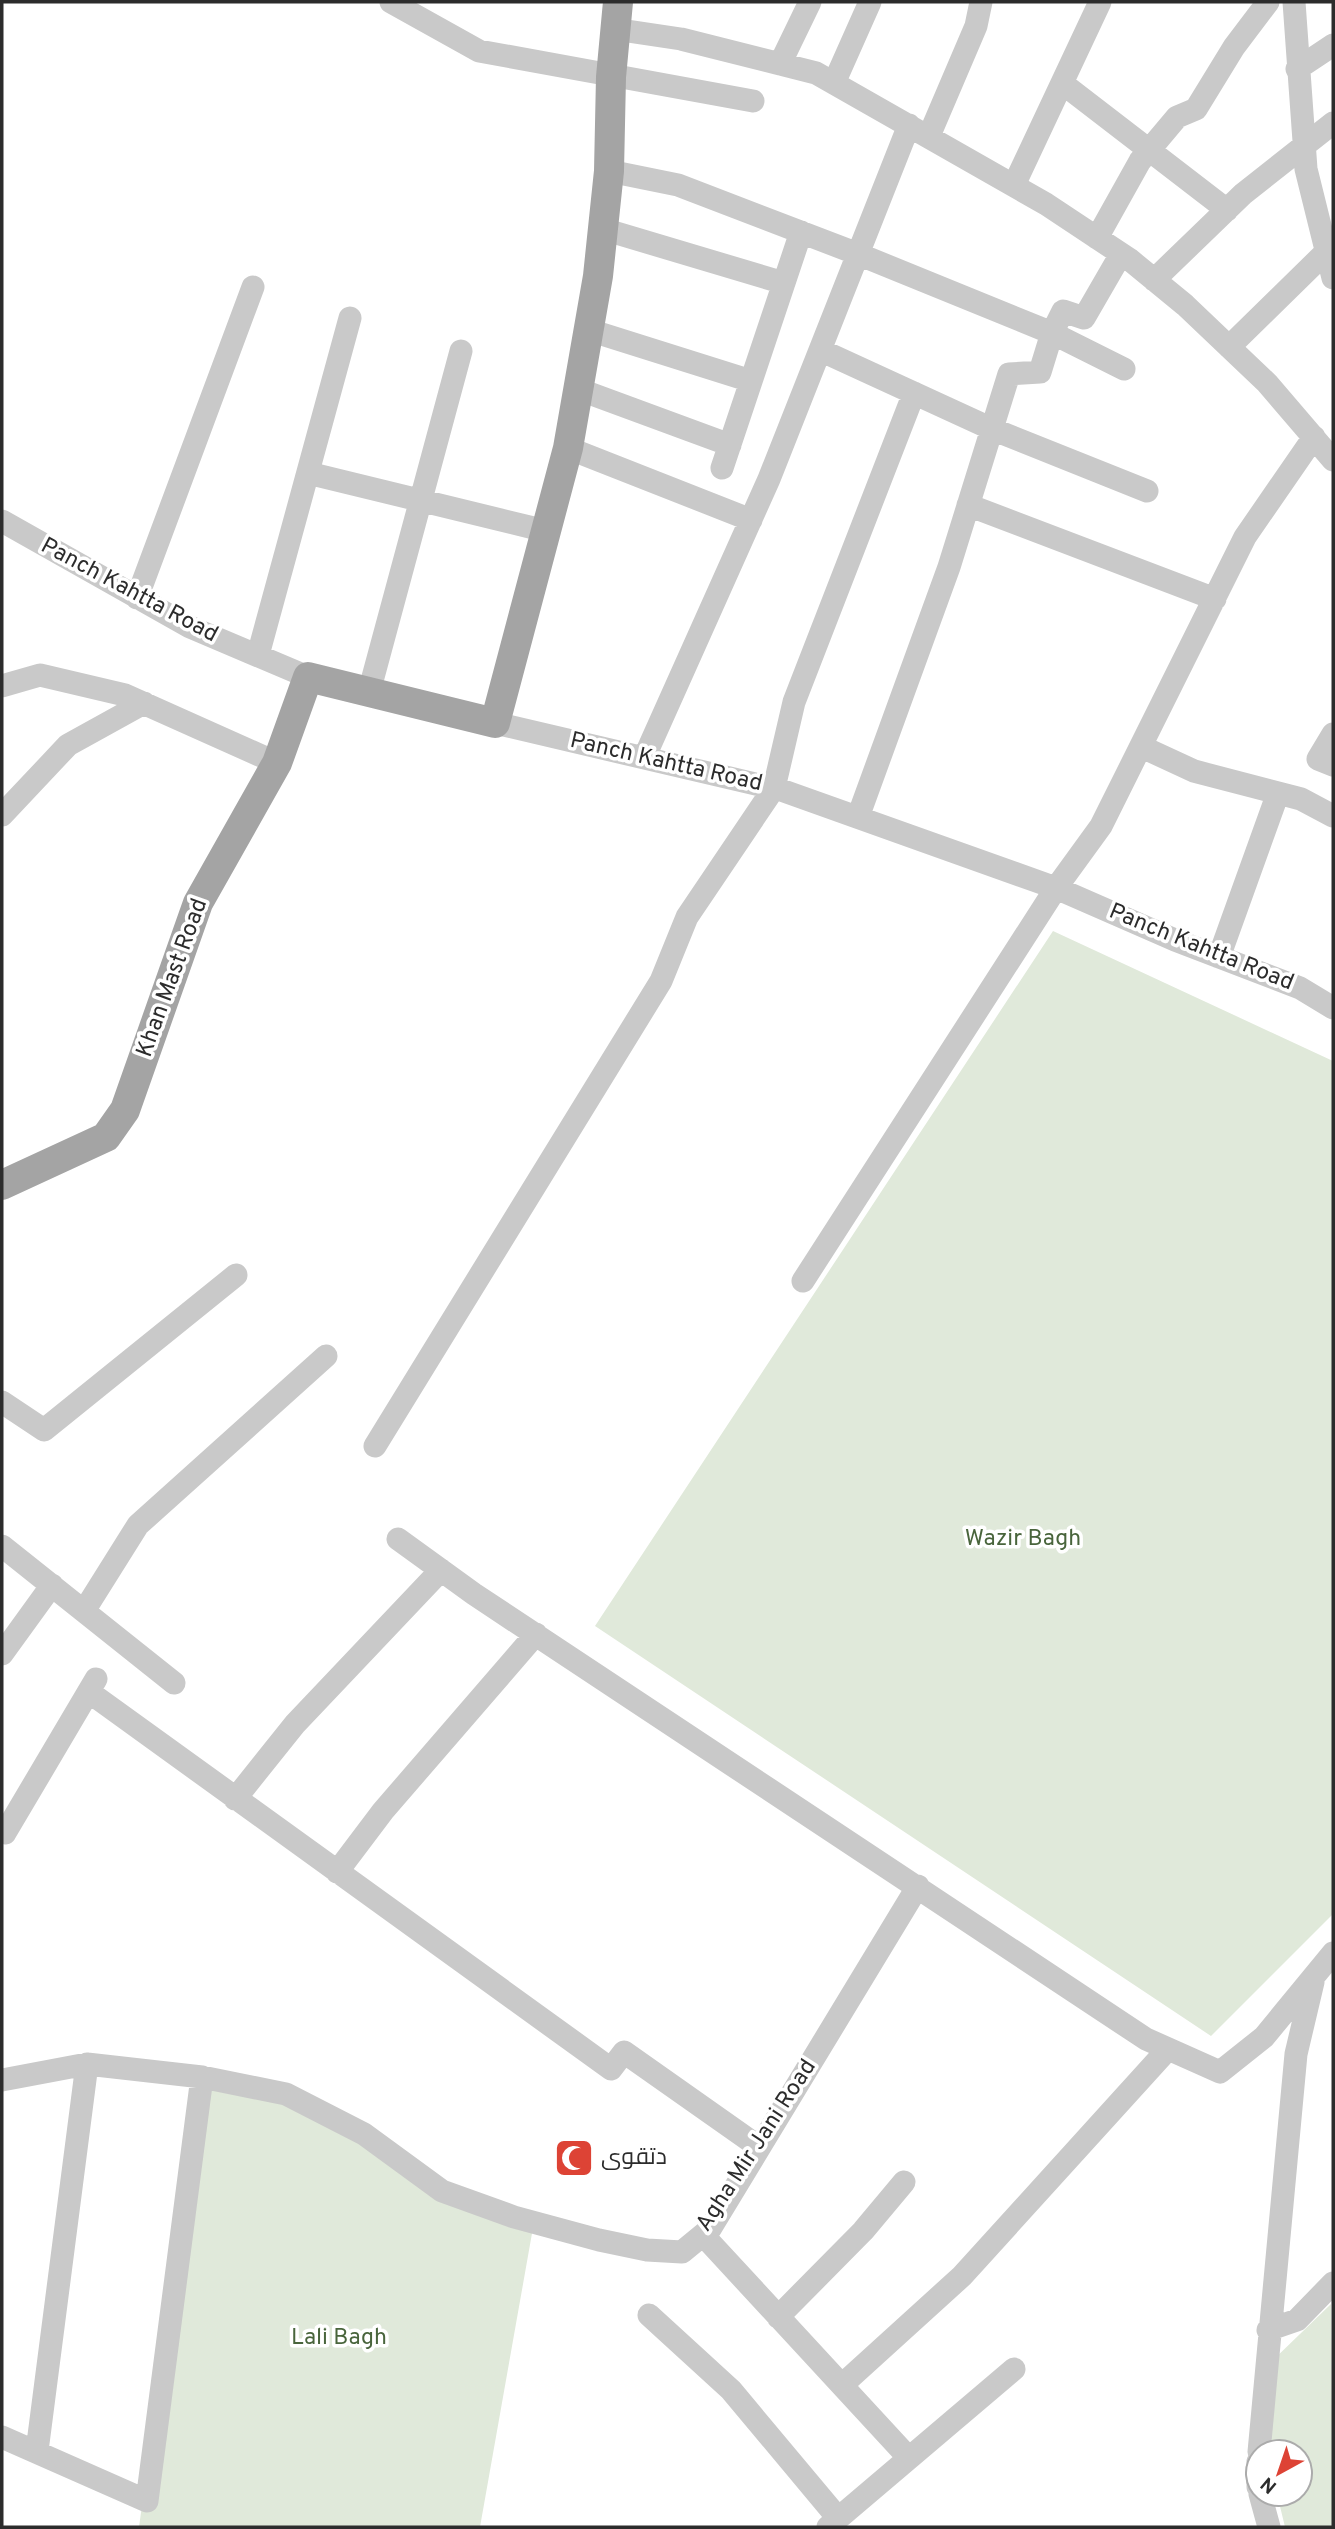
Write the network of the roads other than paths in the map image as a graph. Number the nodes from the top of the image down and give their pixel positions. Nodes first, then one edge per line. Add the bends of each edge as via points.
1 (391, 2) edge
2 (810, 2) edge
3 (870, 2) edge
4 (981, 2) edge
5 (1100, 2) edge
6 (1268, 2) edge
7 (1294, 2) edge
8 (616, 15) edge
9 (1333, 45) edge
10 (780, 64) junction
11 (1297, 69) junction
12 (611, 77) junction
13 (834, 83) junction
14 (1062, 83) junction
15 (753, 101) dead end
16 (1333, 122) edge
17 (919, 130) junction
18 (1304, 146) junction
19 (1149, 150) junction
20 (609, 171) junction
21 (1014, 185) junction
22 (1227, 210) junction
23 (603, 229) junction
24 (801, 232) junction
25 (1097, 238) junction
26 (1328, 250) junction
27 (858, 254) junction
28 (1121, 254) junction
29 (1333, 278) edge
30 (1154, 280) junction
31 (784, 283) junction
32 (253, 287) dead end
33 (350, 318) dead end
34 (589, 330) junction
35 (1052, 333) junction
36 (1229, 347) junction
37 (820, 350) junction
38 (461, 351) dead end
39 (1124, 369) dead end
40 (751, 381) junction
41 (578, 389) junction
42 (914, 393) junction
43 (992, 429) junction
44 (1314, 437) junction
45 (730, 445) junction
46 (568, 448) junction
47 (1333, 460) edge
48 (722, 468) dead end
49 (308, 473) junction
50 (1147, 491) dead end
51 (421, 501) junction
52 (968, 505) junction
53 (751, 520) junction
54 (2, 521) edge
55 (546, 531) junction
56 (137, 598) junction
57 (1215, 599) junction
58 (258, 656) junction
59 (308, 677) junction
60 (2, 686) edge
61 (369, 692) junction
62 (144, 703) junction
63 (495, 723) junction
64 (1333, 734) edge
65 (1142, 747) junction
66 (645, 756) junction
67 (277, 763) junction
68 (1333, 765) edge
69 (774, 788) junction
70 (1278, 793) junction
71 (2, 815) edge
72 (1333, 816) edge
73 (858, 817) junction
74 (1056, 888) junction
75 (1219, 957) junction
76 (1333, 1007) edge
77 (2, 1185) edge
78 (236, 1275) dead end
79 (803, 1281) dead end
80 (326, 1356) dead end
81 (2, 1402) edge
82 (375, 1446) dead end
83 (398, 1539) dead end
84 (2, 1546) edge
85 (440, 1570) junction
86 (52, 1585) junction
87 (84, 1611) junction
88 (536, 1634) junction
89 (2, 1654) edge
90 (174, 1683) dead end
91 (235, 1799) junction
92 (2, 1831) edge
93 (337, 1872) junction
94 (918, 1886) junction
95 (1333, 1953) edge
96 (1314, 1979) junction
97 (1168, 2049) junction
98 (87, 2064) junction
99 (202, 2077) junction
100 (2, 2080) edge
101 (759, 2147) junction
102 (904, 2182) dead end
103 (702, 2235) junction
104 (1333, 2283) edge
105 (649, 2315) dead end
106 (779, 2317) junction
107 (1268, 2330) junction
108 (1014, 2369) dead end
109 (842, 2385) junction
110 (2, 2437) edge
111 (1260, 2438) edge
112 (37, 2451) junction
113 (908, 2457) junction
114 (1264, 2508) edge
115 (833, 2523) edge
116 (1269, 2527) edge

1 - 12 street via 479,51
2 - 10 street
3 - 13 street
4 - 17 street via 976,26
5 - 14 street
6 - 19 street via 1196,109 1177,117
7 - 11 street
8 - 10 street via 681,39
8 - 12 main road
9 - 11 street
10 - 13 street
11 - 18 street
12 - 15 street
12 - 20 main road
13 - 17 street
14 - 19 street
14 - 21 street
16 - 18 street
17 - 21 street
17 - 27 street
18 - 22 street
18 - 26 street
19 - 22 street
19 - 25 street
20 - 23 main road
20 - 24 street via 678,185
21 - 25 street
22 - 30 street
23 - 31 street
23 - 34 main road
24 - 27 street
24 - 31 street
25 - 28 street
26 - 29 street
26 - 36 street
27 - 35 street
27 - 37 street
28 - 30 street
28 - 35 street via 1084,318 1063,311
30 - 36 street
31 - 40 street
32 - 56 street
33 - 49 street
34 - 40 street
34 - 41 main road
35 - 39 street
35 - 43 street via 1040,372 1009,374
36 - 44 street
37 - 42 street
37 - 53 street
38 - 51 street
40 - 45 street
41 - 45 street
41 - 46 main road
42 - 43 street
42 - 69 street via 794,702
43 - 50 street
43 - 52 street
44 - 47 street
44 - 57 street via 1245,537
45 - 48 street
46 - 53 street
46 - 55 main road
49 - 51 street
49 - 58 street
51 - 55 street
51 - 61 street
52 - 57 street
52 - 73 street
53 - 66 street
54 - 56 street, Panch Kahtta Road
55 - 63 main road
56 - 58 street, Panch Kahtta Road
57 - 65 street
58 - 59 street, Panch Kahtta Road
59 - 61 main road, Panch Kahtta Road
59 - 67 main road, Khan Mast Road
60 - 62 street via 40,675
61 - 63 main road, Panch Kahtta Road
62 - 67 street
62 - 71 street via 68,744
63 - 66 street, Panch Kahtta Road
64 - 68 street via 1318,759
65 - 70 street via 1194,771
65 - 74 street via 1101,826
66 - 69 street, Panch Kahtta Road
67 - 77 main road, Khan Mast Road via 198,903 125,1110 106,1137
69 - 73 street, Panch Kahtta Road
69 - 82 street via 687,917 661,981
70 - 72 street
70 - 75 street
73 - 74 street, Panch Kahtta Road
74 - 75 street, Panch Kahtta Road
74 - 79 street
75 - 76 street, Panch Kahtta Road via 1300,988
78 - 81 street via 44,1430
80 - 87 street via 138,1525
83 - 85 street
84 - 86 street
85 - 88 street
85 - 91 street via 295,1724
86 - 87 street
86 - 89 street
87 - 90 street
88 - 93 street via 383,1811
88 - 94 street
91 - 92 street via 93,1685 5,1833
91 - 93 street
93 - 101 street via 611,2068 624,2052
94 - 97 street via 1146,2039
94 - 101 street, Agha Mir Jani Road
95 - 96 street
96 - 97 street via 1264,2037 1220,2072
96 - 107 street via 1296,2054
97 - 109 street via 962,2276
98 - 99 street, Agha Mir Jani Road
98 - 100 street, Agha Mir Jani Road
98 - 112 street
99 - 103 street, Agha Mir Jani Road via 286,2094 364,2134 442,2191 514,2217 647,2250 682,2252
99 - 112 street via 147,2501
101 - 103 street, Agha Mir Jani Road
102 - 106 street
103 - 106 street
104 - 107 street via 1297,2320
105 - 115 street via 731,2390
106 - 109 street
107 - 111 street
108 - 113 street
109 - 113 street
110 - 112 street
113 - 115 street
114 - 116 street

